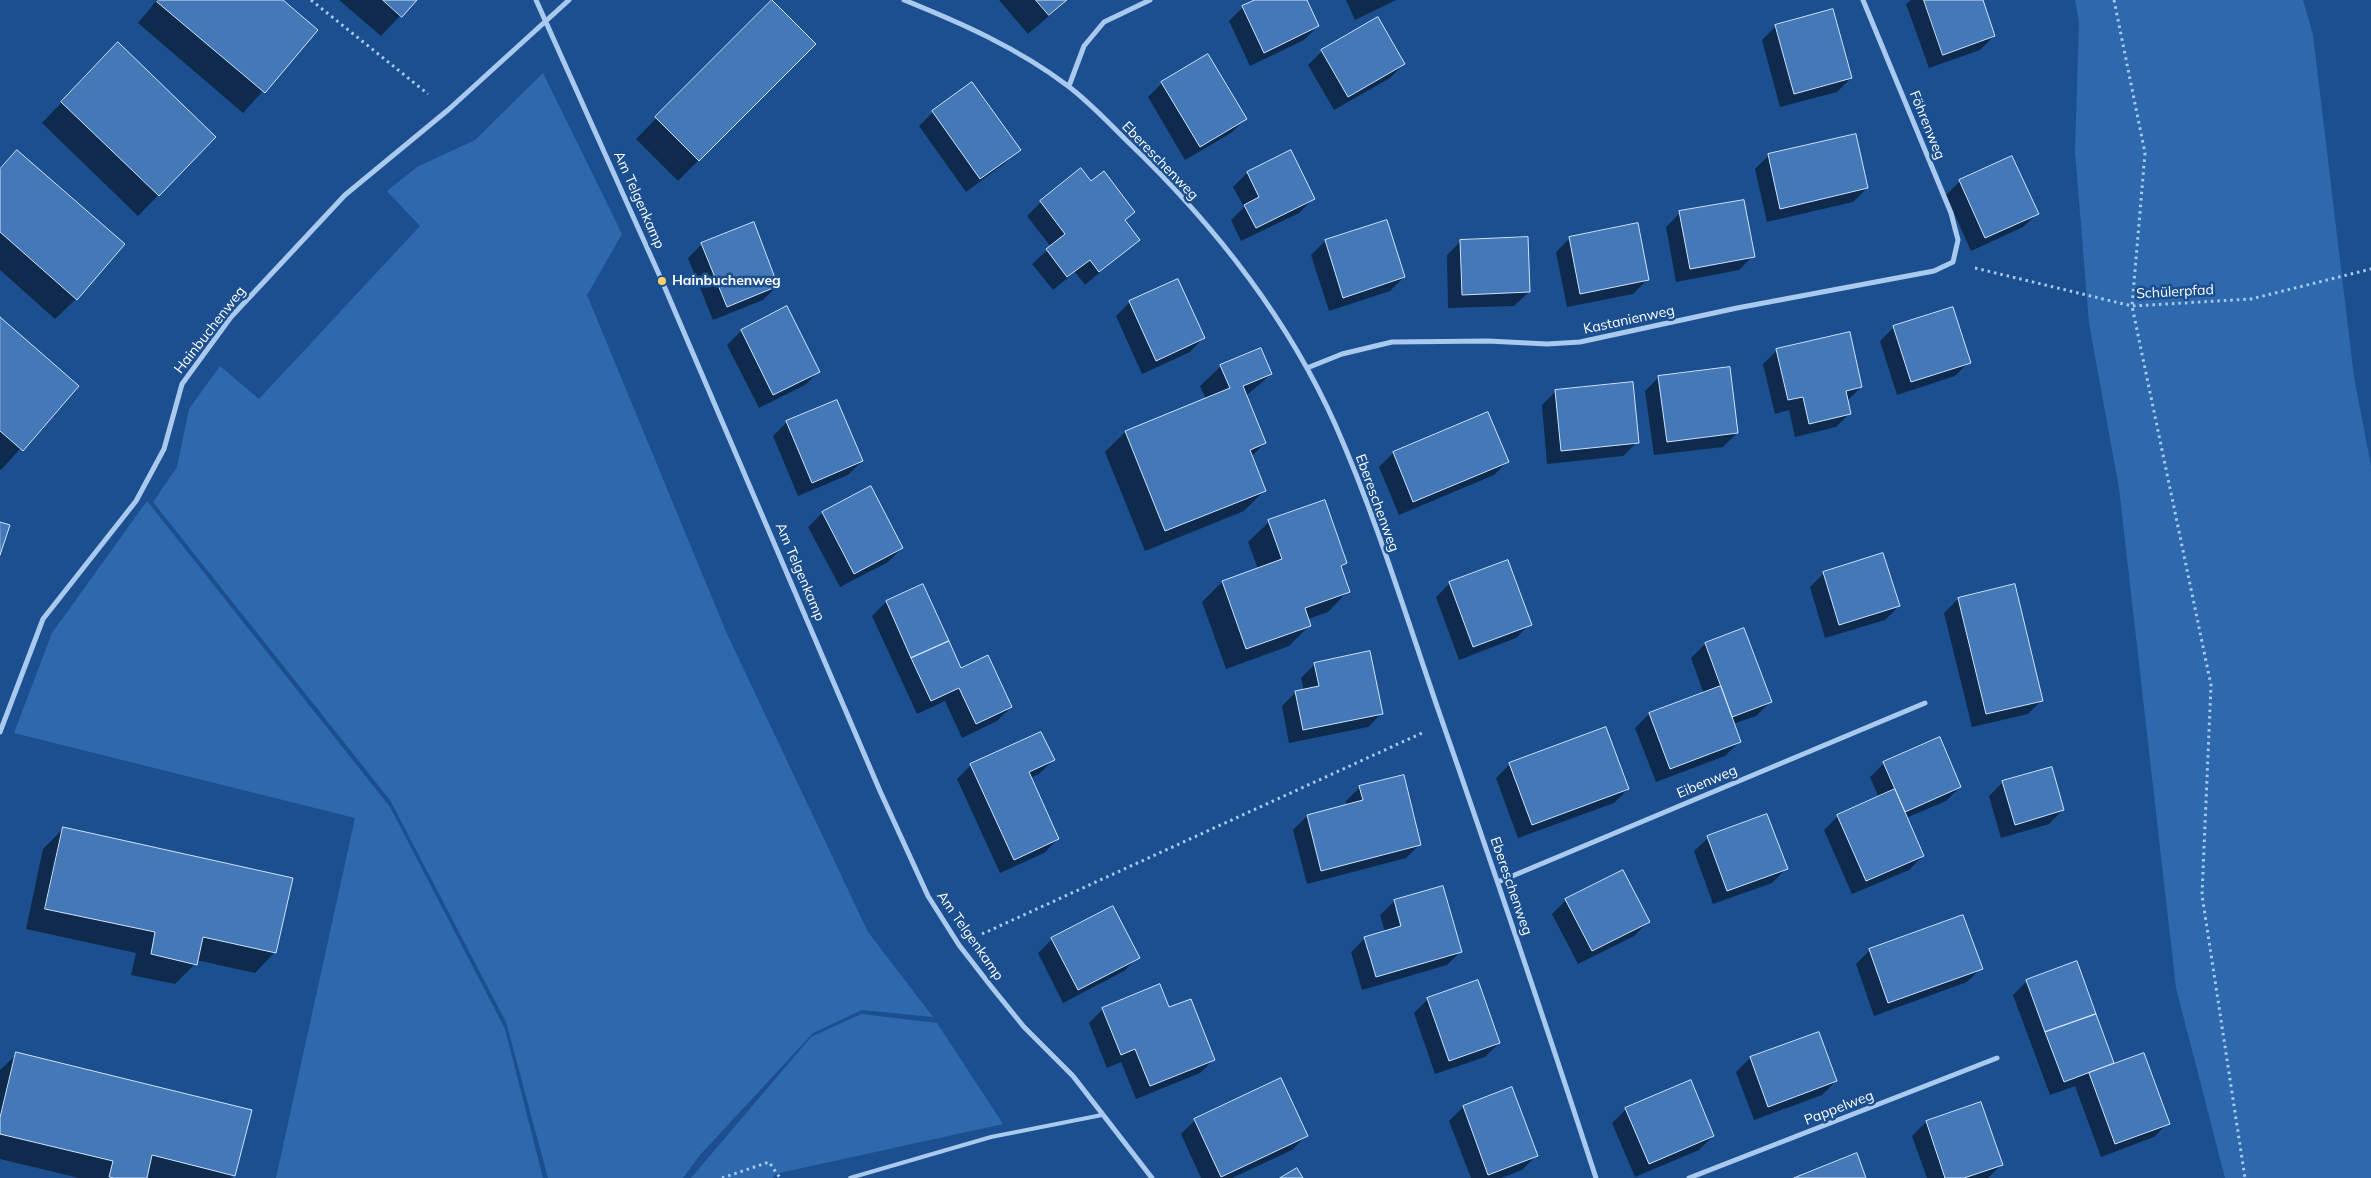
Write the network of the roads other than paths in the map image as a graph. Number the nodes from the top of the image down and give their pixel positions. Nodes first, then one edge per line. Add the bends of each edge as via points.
1 (536, 0) edge
2 (569, 0) edge
3 (904, 0) edge
4 (1150, 0) edge
5 (1863, 0) edge
6 (547, 20) junction
7 (1069, 86) junction
8 (1953, 262) joint
9 (1307, 368) junction
10 (1925, 703) dead end
11 (0, 732) edge
12 (1498, 882) junction
13 (1997, 1058) dead end
14 (1102, 1115) junction
15 (850, 1178) edge
16 (1152, 1178) edge
17 (1596, 1178) edge
18 (1690, 1178) edge

1 - 6 street, Am Telgenkamp
2 - 6 street
3 - 7 street, Ebereschenweg via 968,26
4 - 7 street via 1104,22 1084,46
5 - 8 street, Föhrenweg via 1951,213 1958,240
6 - 11 street, Hainbuchenweg via 448,110 345,195 231,318 182,384 164,449 136,501 43,619
6 - 14 street, Am Telgenkamp via 928,896 959,945 1024,1027 1073,1076
7 - 9 street, Ebereschenweg via 1157,170 1215,236 1253,285
8 - 9 street, Kastanienweg via 1934,270 1580,342 1392,342 1342,354
9 - 12 street, Ebereschenweg via 1335,424 1367,504
10 - 12 street, Eibenweg
12 - 17 street, Ebereschenweg
13 - 18 street, Pappelweg
14 - 15 lane via 991,1136
14 - 16 street, Am Telgenkamp

